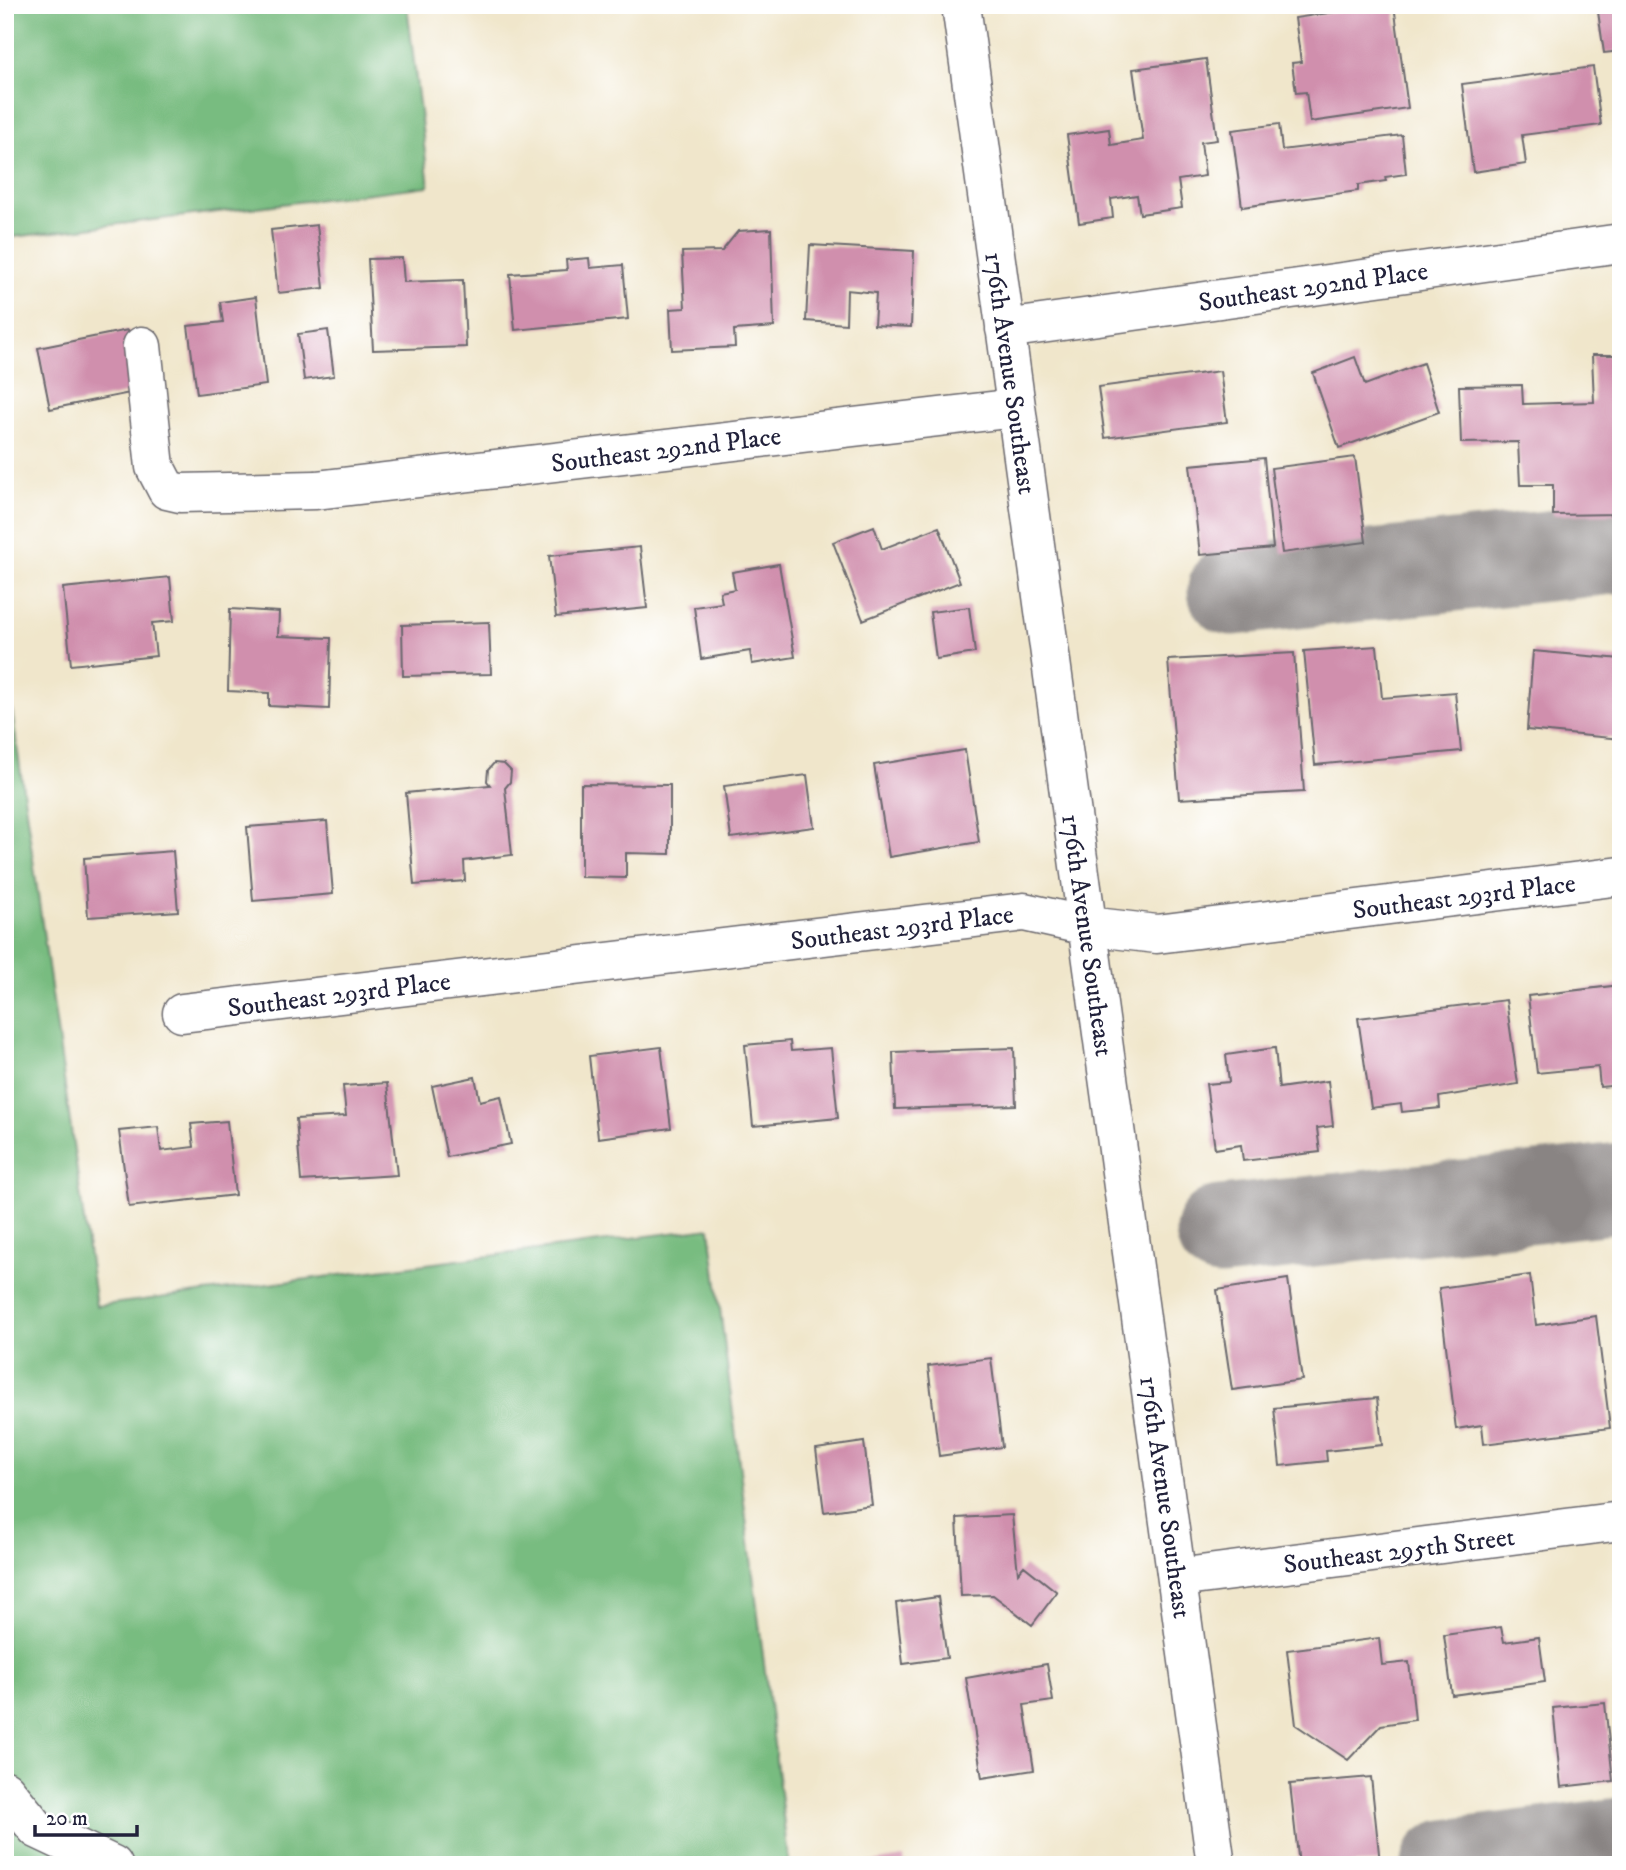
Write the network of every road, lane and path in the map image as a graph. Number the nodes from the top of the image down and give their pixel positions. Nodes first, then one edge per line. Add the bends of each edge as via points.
1 (961, 5) edge
2 (1621, 243) edge
3 (1005, 330) junction
4 (142, 346) dead end
5 (1016, 408) junction
6 (1621, 876) edge
7 (1087, 926) junction
8 (182, 1013) dead end
9 (1621, 1521) edge
10 (1177, 1578) junction
11 (5, 1790) edge
12 (113, 1865) edge
13 (1216, 1865) edge

1 - 3 street, 176th Avenue Southeast
2 - 3 street, Southeast 292nd Place
3 - 5 street, 176th Avenue Southeast
4 - 5 street, Southeast 292nd Place via 155,467 167,490 180,493 316,490
5 - 7 street, 176th Avenue Southeast
6 - 7 street, Southeast 293rd Place via 1157,934
7 - 8 street, Southeast 293rd Place via 1024,912
7 - 10 street, 176th Avenue Southeast
9 - 10 street, Southeast 295th Street
10 - 13 street, 176th Avenue Southeast
11 - 12 street via 37,1829

